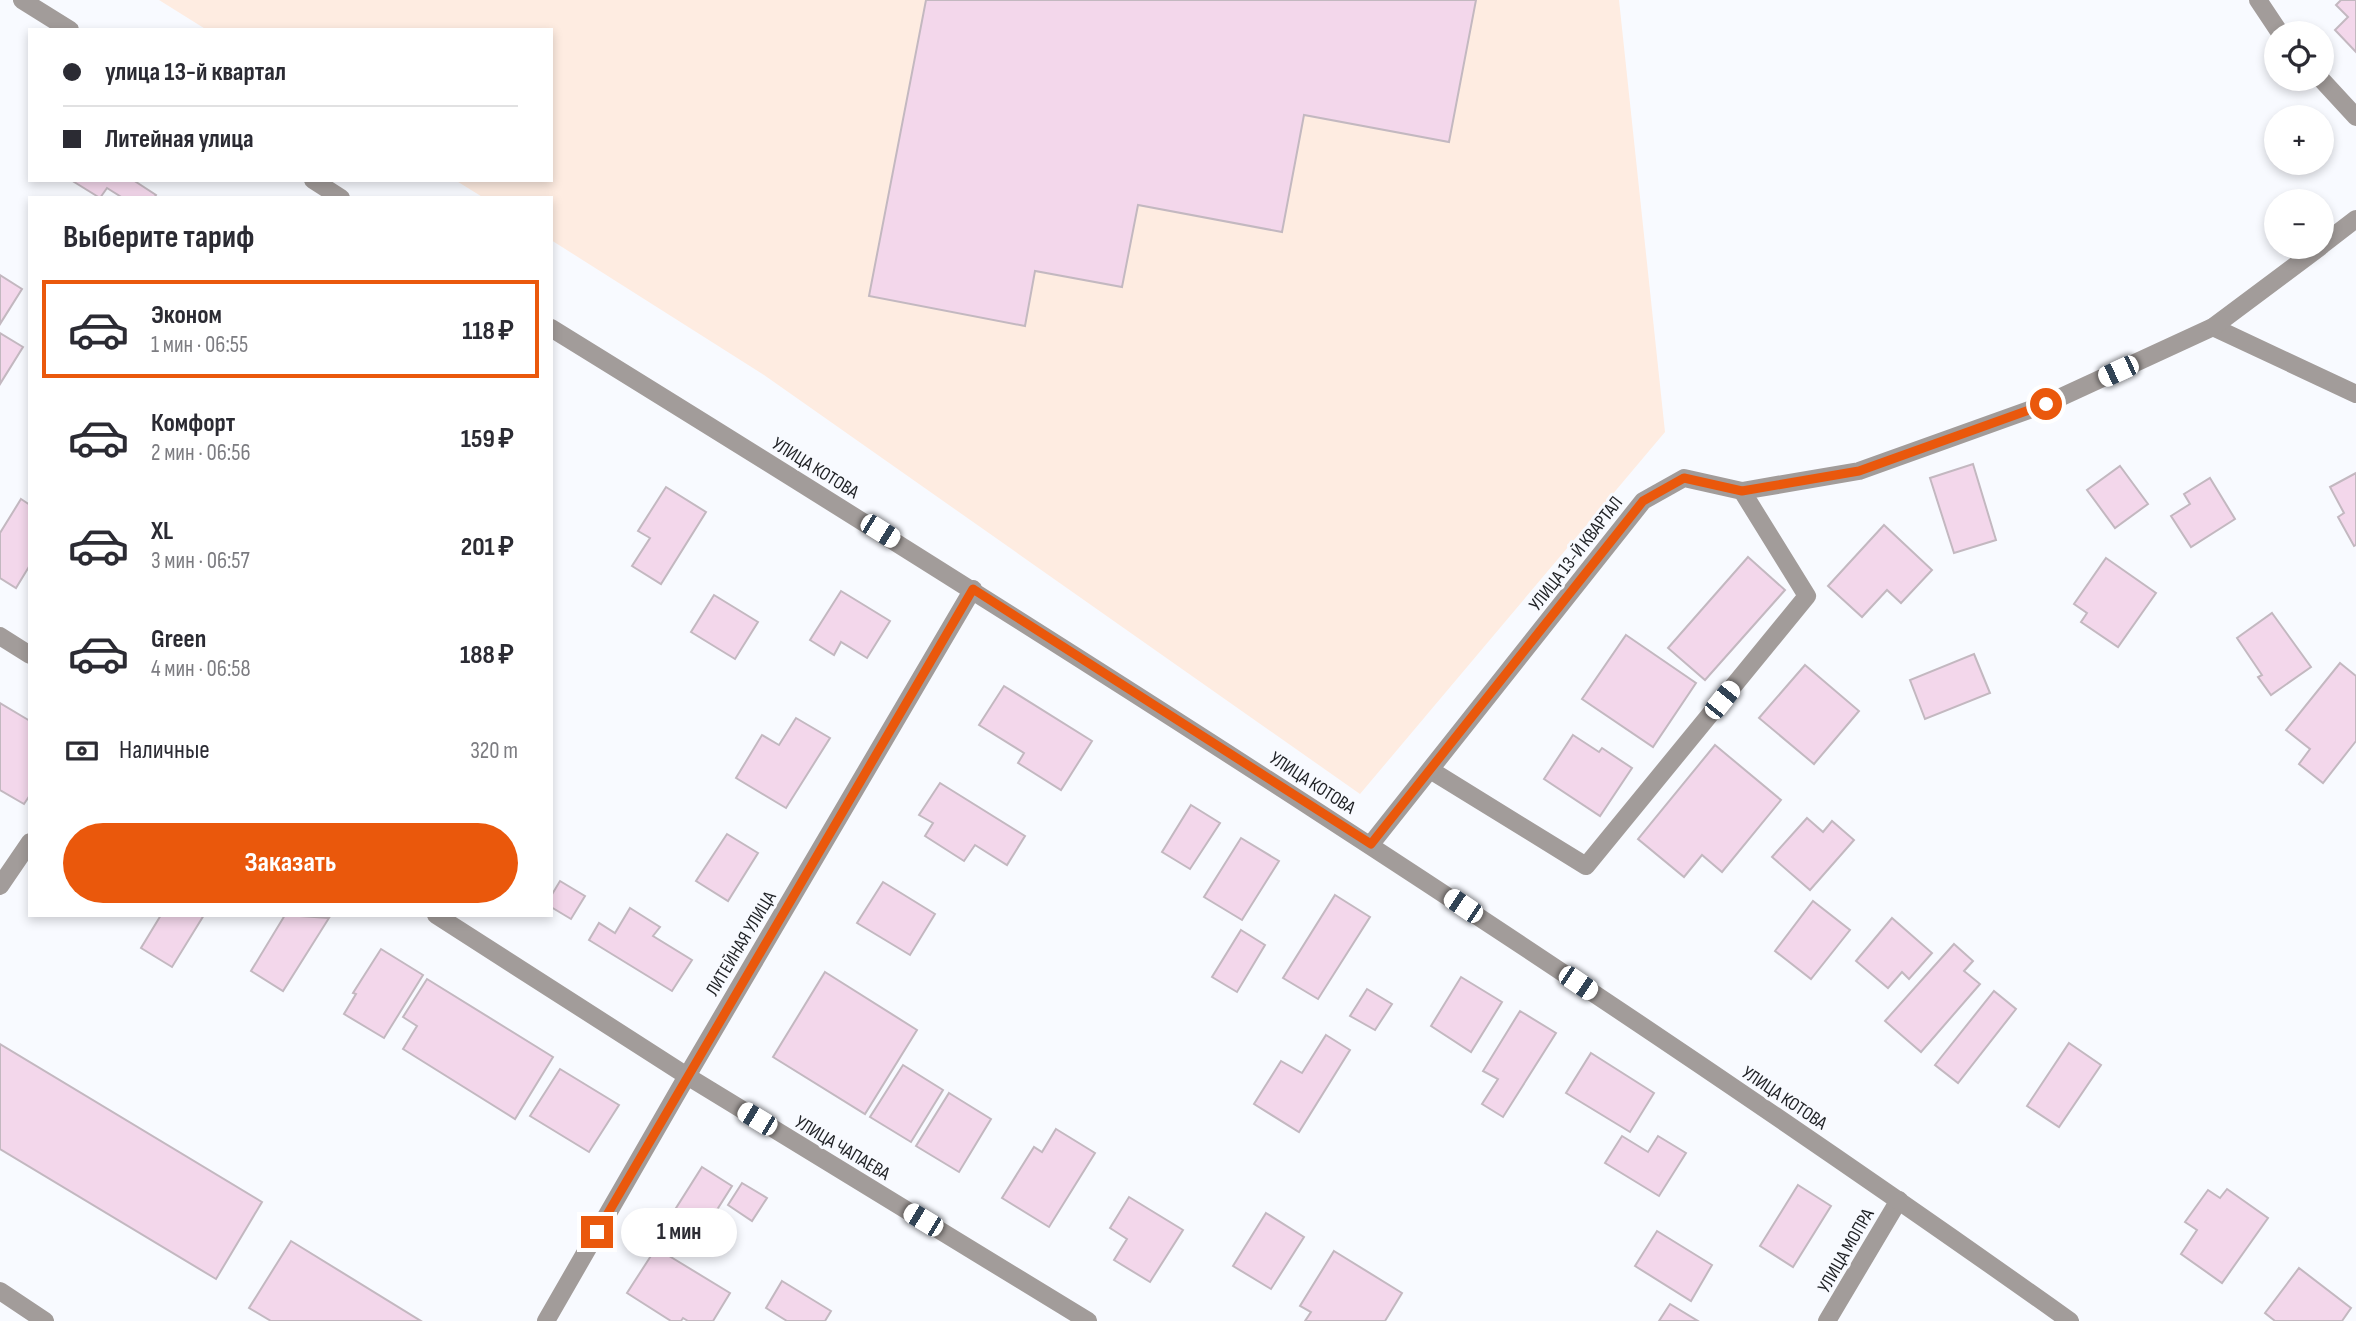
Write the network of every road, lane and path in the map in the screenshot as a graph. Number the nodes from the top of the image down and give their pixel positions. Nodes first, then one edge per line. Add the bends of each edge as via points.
1 (22, 0) edge
2 (2258, 0) edge
3 (2272, 21) edge
4 (67, 28) edge
5 (2332, 91) edge
6 (2356, 117) edge
7 (316, 182) edge
8 (338, 196) edge
9 (2356, 219) edge
10 (2334, 236) edge
11 (2304, 259) edge
12 (2213, 327) junction
13 (553, 329) edge
14 (2356, 394) edge
15 (1742, 491) junction
16 (973, 589) junction
17 (0, 636) edge
18 (28, 654) edge
19 (1432, 771) junction
20 (1371, 844) junction
21 (28, 845) edge
22 (0, 886) edge
23 (439, 917) edge
24 (687, 1076) junction
25 (1899, 1199) junction
26 (0, 1291) edge
27 (45, 1321) edge
28 (546, 1321) edge
29 (1088, 1321) edge
30 (1827, 1321) edge
31 (2070, 1321) edge

1 - 4 street
2 - 3 street
5 - 6 street
7 - 8 street
9 - 10 street, УЛИЦА 13-Й КВАРТАЛ
11 - 12 street, УЛИЦА 13-Й КВАРТАЛ
12 - 14 street
12 - 15 street, УЛИЦА 13-Й КВАРТАЛ via 2046,404 1859,471
13 - 16 street, УЛИЦА КОТОВА
15 - 19 street, УЛИЦА 13-Й КВАРТАЛ via 1684,478 1643,501
15 - 19 street via 1807,596 1586,866
16 - 20 street, УЛИЦА КОТОВА
16 - 24 street, ЛИТЕЙНАЯ УЛИЦА
17 - 18 street
19 - 20 street, УЛИЦА 13-Й КВАРТАЛ
20 - 25 street, УЛИЦА КОТОВА
21 - 22 street
23 - 24 street, УЛИЦА ЧАПАЕВА
24 - 28 street, ЛИТЕЙНАЯ УЛИЦА
24 - 29 street, УЛИЦА ЧАПАЕВА
25 - 30 street, УЛИЦА МОПРА
25 - 31 street, УЛИЦА КОТОВА
26 - 27 street

